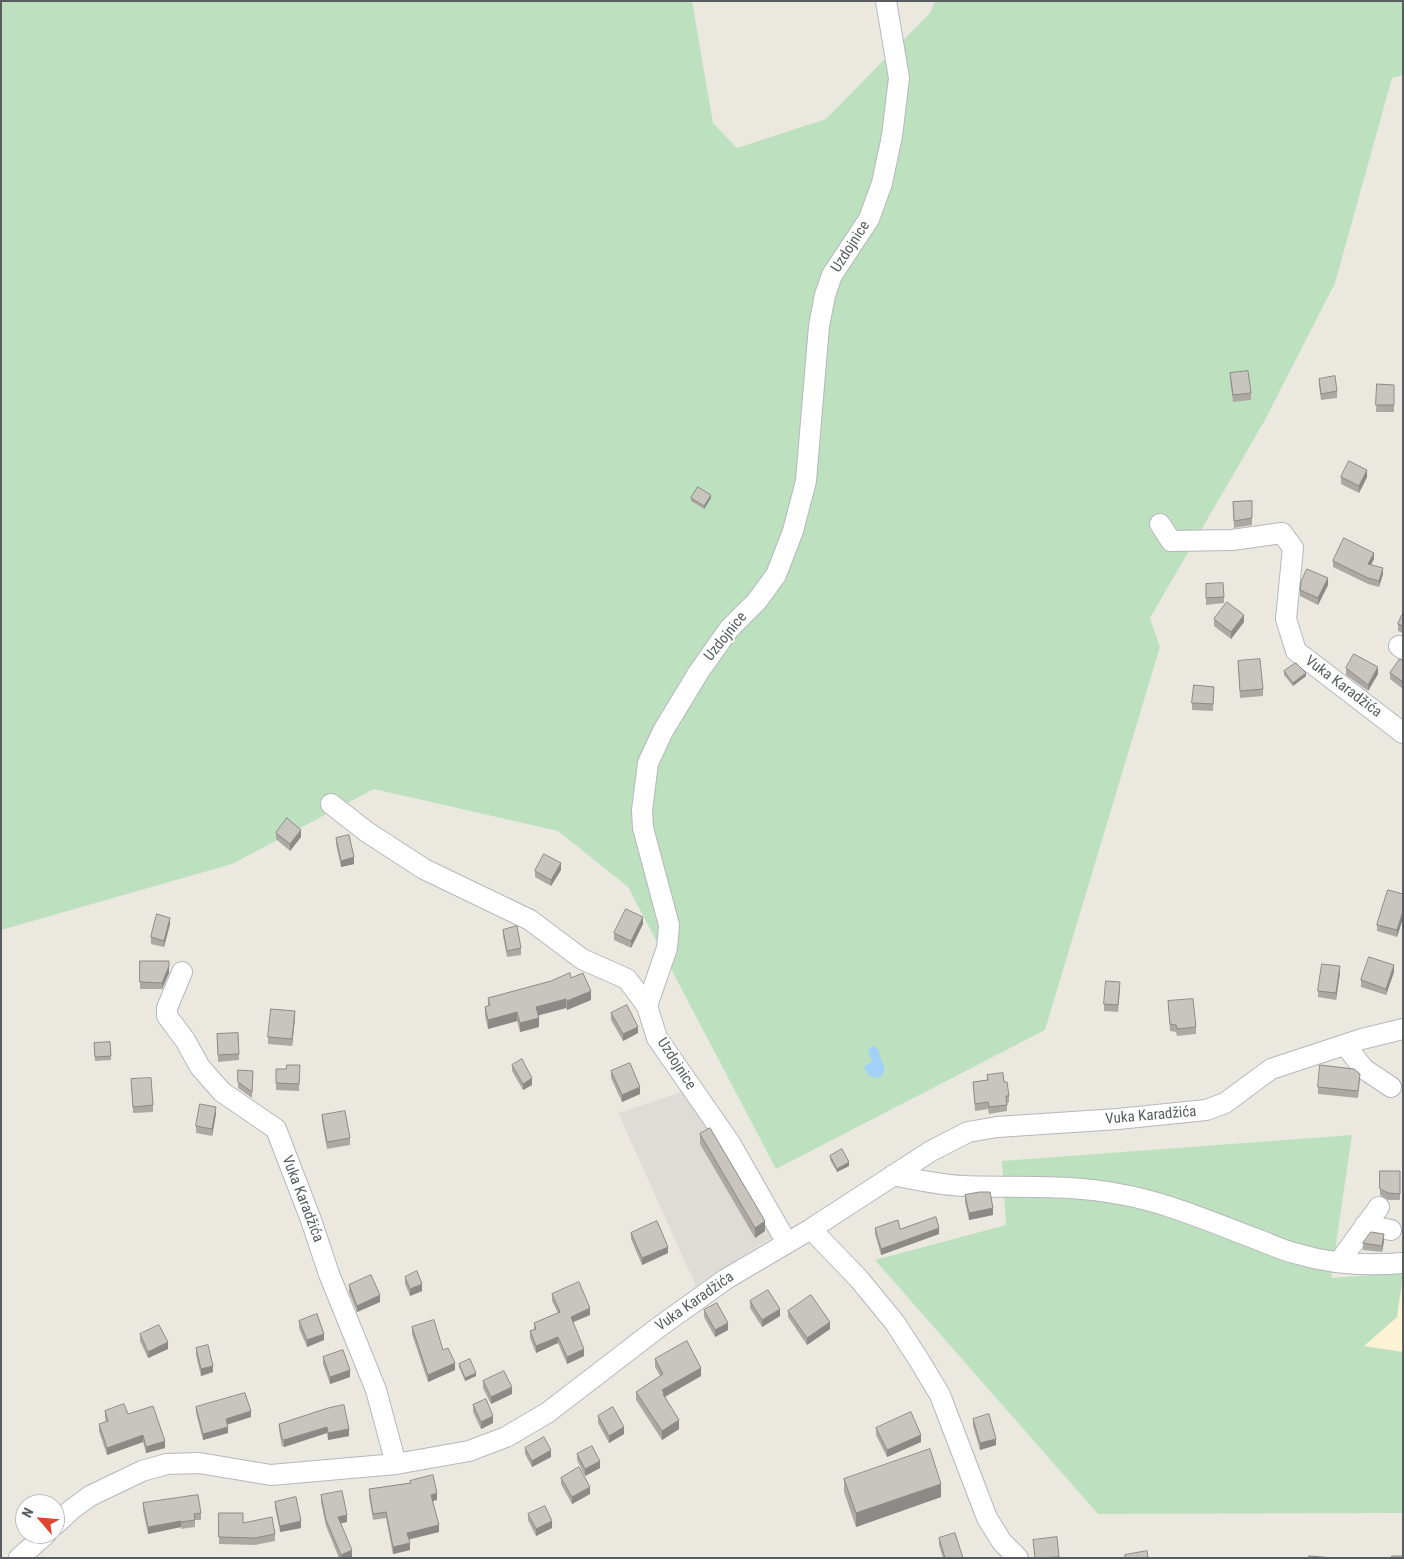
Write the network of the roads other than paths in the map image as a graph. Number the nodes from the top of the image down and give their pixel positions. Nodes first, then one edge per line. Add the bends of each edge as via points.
1 (886, 1) edge
2 (1160, 524) dead end
3 (1403, 733) edge
4 (331, 804) dead end
5 (182, 972) dead end
6 (647, 1006) junction
7 (1403, 1029) edge
8 (1345, 1045) junction
9 (1391, 1087) dead end
10 (893, 1175) junction
11 (1379, 1207) dead end
12 (1365, 1225) junction
13 (812, 1229) junction
14 (1391, 1230) dead end
15 (787, 1243) junction
16 (1339, 1262) junction
17 (1403, 1263) edge
18 (396, 1464) junction
19 (65, 1516) edge
20 (35, 1544) edge
21 (19, 1558) edge
22 (1018, 1558) edge

1 - 6 street, Uzdojnice via 898,78 892,136 882,183 869,220 832,275 824,295 806,481 794,531 776,575 757,601 728,629 698,673 648,763 642,810 644,828 669,925 667,948
2 - 3 street, Vuka Karadžića via 1171,541 1232,540 1282,533 1293,548 1286,619 1296,651
4 - 6 street via 424,869 530,920 582,959 626,979
5 - 18 street, Vuka Karadžića via 167,1008 167,1016 200,1067 222,1092 276,1129 376,1390
6 - 15 street, Uzdojnice via 657,1038 730,1143
7 - 8 street, Vuka Karadžića
8 - 9 street via 1364,1069
8 - 10 street, Vuka Karadžića via 1272,1069 1226,1103 1206,1110 968,1132
10 - 13 street, Vuka Karadžića
10 - 16 street via 962,1186 1058,1188 1118,1194 1198,1216 1298,1254
11 - 12 street
12 - 14 street
12 - 16 street
13 - 15 street, Vuka Karadžića
13 - 22 street via 859,1279 919,1360 940,1395 987,1518 1002,1542
15 - 18 street, Vuka Karadžića via 726,1279 547,1413 506,1437 469,1451
16 - 17 street
18 - 19 street, Vuka Karadžića via 271,1474 199,1463 167,1464 142,1470 90,1496
20 - 21 street

